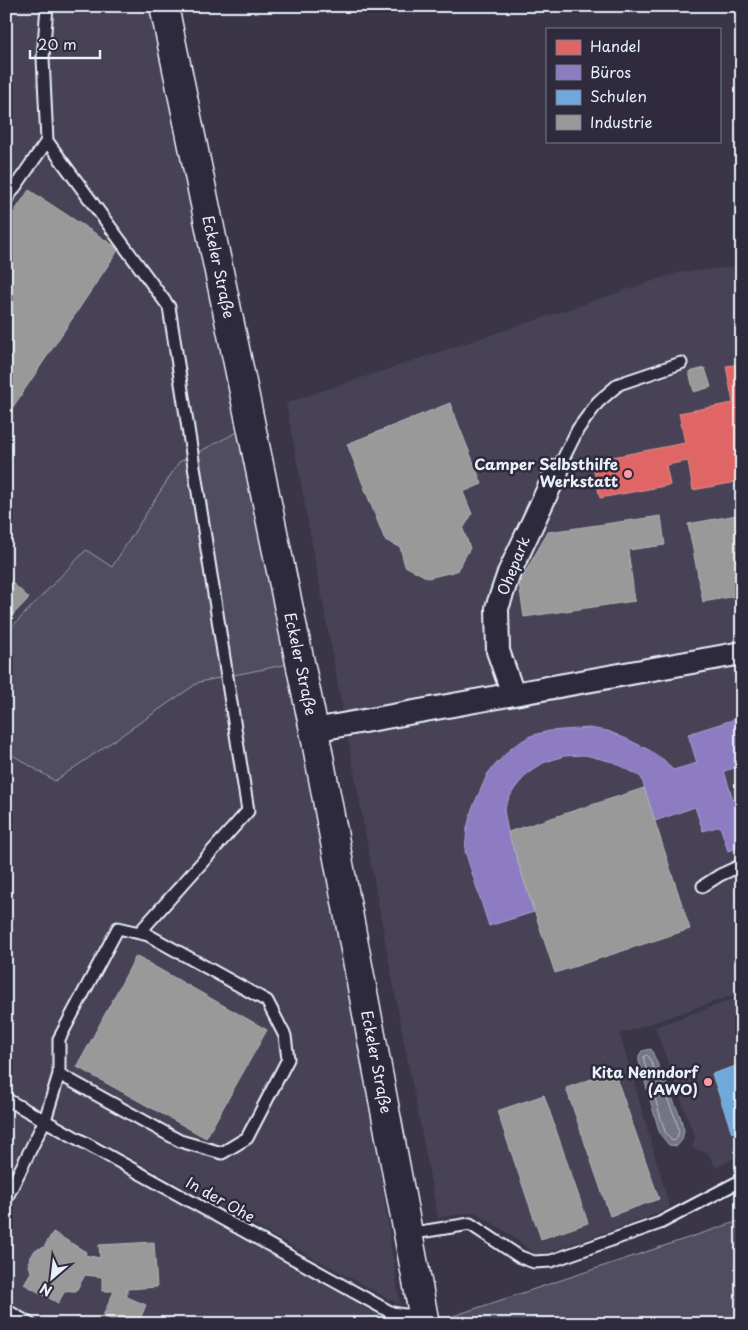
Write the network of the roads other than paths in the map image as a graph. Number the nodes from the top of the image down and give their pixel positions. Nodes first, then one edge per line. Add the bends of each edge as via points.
1 (47, 6) edge
2 (164, 6) edge
3 (47, 141) junction
4 (6, 200) edge
5 (681, 363) dead end
6 (557, 471) joint
7 (742, 653) edge
8 (513, 694) junction
9 (314, 730) junction
10 (742, 865) edge
11 (703, 886) dead end
12 (139, 933) junction
13 (59, 1074) junction
14 (6, 1099) edge
15 (45, 1120) junction
16 (742, 1180) edge
17 (6, 1199) edge
18 (408, 1234) junction
19 (6, 1310) edge
20 (424, 1319) edge
21 (30, 1324) edge

1 - 3 lane via 43,58
2 - 9 street, Eckeler Straße
3 - 4 lane
3 - 12 lane via 169,307 248,811
5 - 6 lane via 618,384 598,402 578,429
6 - 8 street, Ohepark via 509,573 497,608 498,651
7 - 8 street
8 - 9 street
9 - 18 street, Eckeler Straße
10 - 11 lane
12 - 13 lane via 118,928 59,1039
12 - 13 lane via 267,1001 276,1018 285,1036 288,1059 247,1138 222,1153 180,1141
13 - 15 lane
14 - 15 lane, In der Ohe
15 - 17 lane
15 - 20 lane, In der Ohe via 392,1313
16 - 18 lane via 660,1223 551,1261 534,1262 520,1257 470,1224
18 - 20 street, Eckeler Straße
19 - 21 lane

